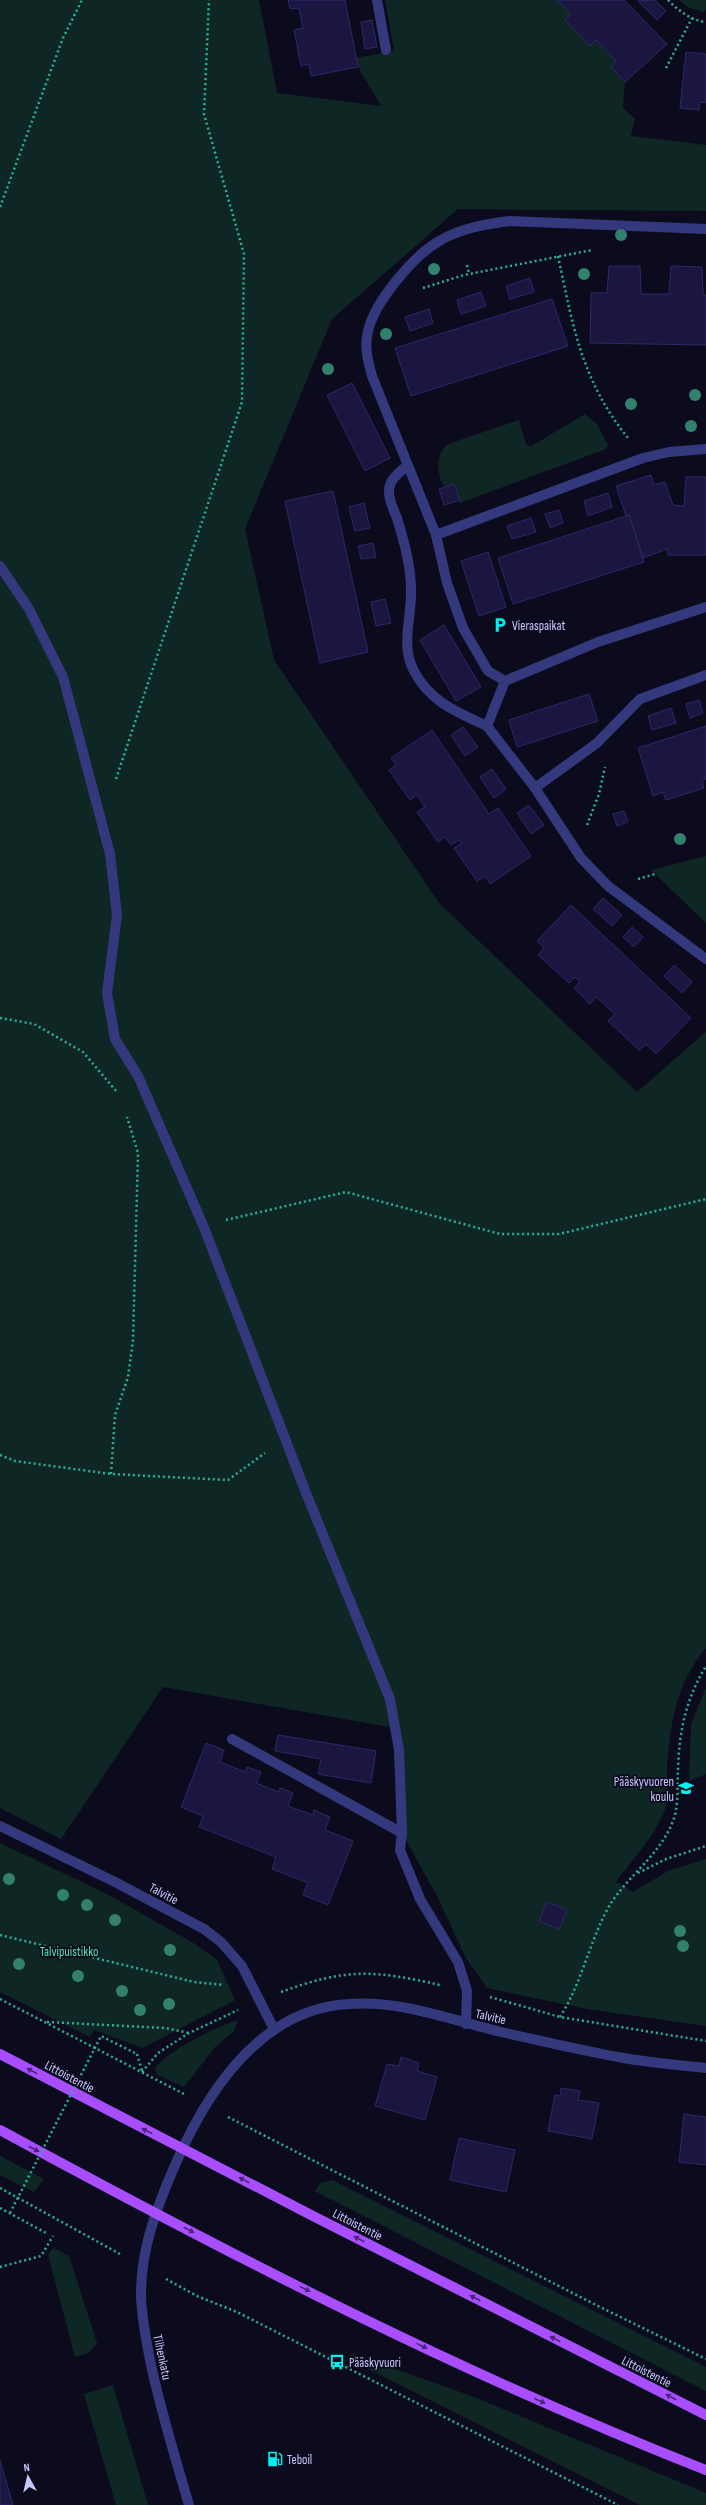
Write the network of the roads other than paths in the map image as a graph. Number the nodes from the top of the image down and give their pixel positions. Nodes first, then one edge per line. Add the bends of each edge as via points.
1 (377, 0) edge
2 (386, 50) dead end
3 (706, 229) edge
4 (706, 449) edge
5 (407, 466) junction
6 (436, 534) junction
7 (0, 566) edge
8 (706, 607) edge
9 (706, 675) edge
10 (505, 681) junction
11 (487, 726) junction
12 (535, 788) junction
13 (706, 959) edge
14 (232, 1739) dead end
15 (0, 1826) edge
16 (402, 1833) junction
17 (466, 2024) junction
18 (274, 2029) junction
19 (0, 2054) edge
20 (706, 2068) edge
21 (0, 2130) edge
22 (182, 2149) junction
23 (155, 2212) junction
24 (706, 2414) edge
25 (706, 2470) edge
26 (190, 2505) edge

1 - 2 street
3 - 5 street via 509,221 484,224 441,240 407,268 383,301 368,331 367,357 372,376
4 - 6 street via 669,452 643,458
5 - 6 street
5 - 11 street via 394,476 388,492 408,552 411,590 407,629 408,655 413,670 432,697 448,708
6 - 10 street via 447,583 463,628 488,671
7 - 16 street via 29,609 63,677 110,854 118,915 107,993 115,1039 138,1076 203,1225 306,1493 390,1699 399,1750
8 - 10 street via 598,642
9 - 12 street via 640,699 597,743
10 - 11 street
11 - 12 street
12 - 13 street via 580,858 608,886
14 - 16 street
15 - 18 street, Talvitie via 204,1929 229,1950 255,1988
16 - 17 street via 400,1850 420,1899 458,1962 467,1991
17 - 18 street, Talvitie via 397,2005 377,2003 346,2004 301,2015
17 - 20 street, Talvitie via 626,2059
18 - 22 street, Talvitie via 234,2065 204,2105
22 -> 19 main road, Littoistentie
21 -> 23 main road
22 - 23 street, Talvitie
24 -> 22 main road, Littoistentie
23 -> 25 main road via 262,2268 486,2377 634,2442
23 - 26 street, Tilhenkatu via 142,2266 143,2326 160,2405

